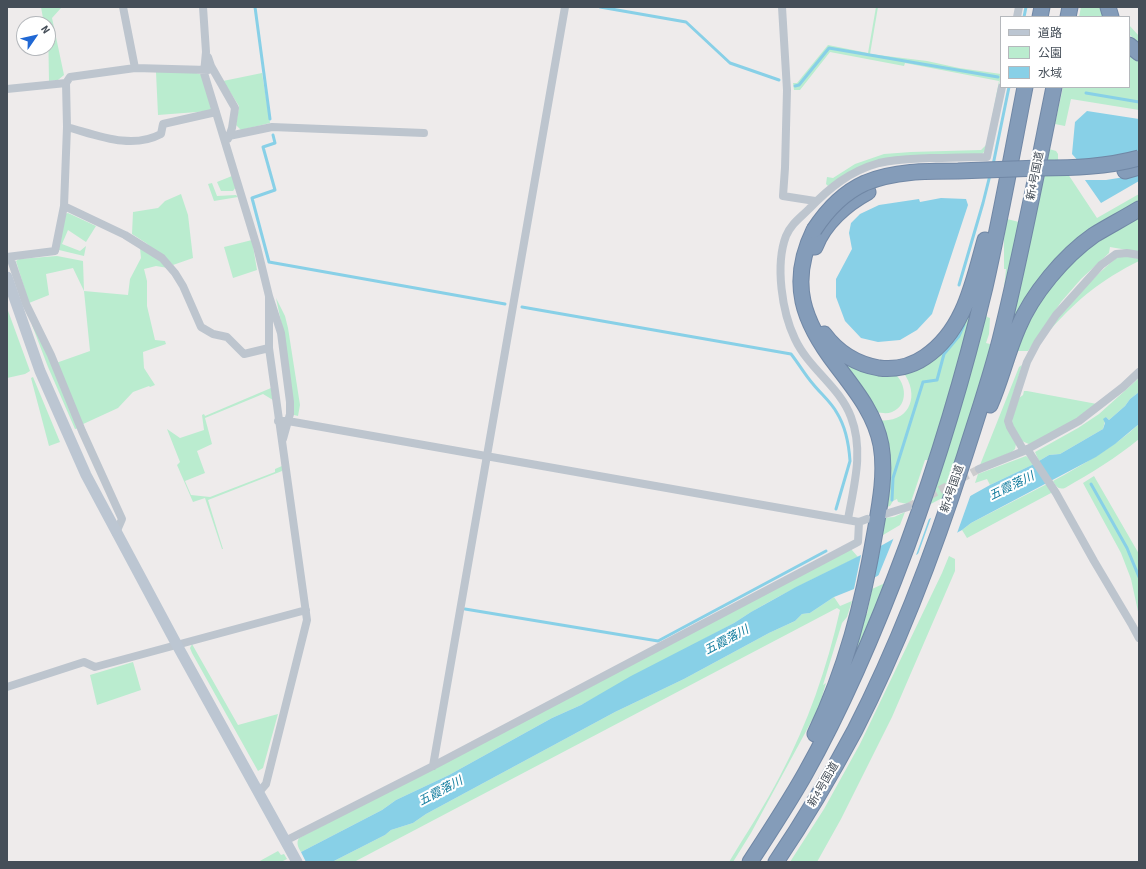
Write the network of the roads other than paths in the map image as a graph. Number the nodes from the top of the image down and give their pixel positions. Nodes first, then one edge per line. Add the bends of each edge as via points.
1 (123, 7) edge
2 (203, 7) edge
3 (565, 7) edge
4 (782, 7) edge
5 (1130, 46) edge
6 (206, 52) junction
7 (1139, 54) edge
8 (135, 68) junction
9 (204, 70) junction
10 (213, 70) junction
11 (66, 83) junction
12 (1002, 88) edge
13 (1018, 88) edge
14 (1025, 88) edge
15 (1054, 88) edge
16 (7, 89) edge
17 (216, 112) junction
18 (67, 127) junction
19 (424, 133) dead end
20 (226, 136) junction
21 (1139, 158) edge
22 (1139, 167) edge
23 (815, 202) junction
24 (64, 206) junction
25 (1139, 210) edge
26 (818, 232) junction
27 (1139, 256) edge
28 (8, 257) edge
29 (7, 277) edge
30 (269, 296) junction
31 (269, 348) junction
32 (1139, 372) edge
33 (278, 421) junction
34 (288, 421) junction
35 (282, 442) junction
36 (1026, 450) junction
37 (488, 456) junction
38 (979, 469) tunnel mouth
39 (952, 494) junction
40 (914, 509) junction
41 (882, 515) dead end
42 (848, 519) junction
43 (116, 533) junction
44 (306, 610) junction
45 (1139, 638) edge
46 (177, 645) junction
47 (7, 687) edge
48 (433, 766) junction
49 (259, 792) junction
50 (288, 845) junction
51 (297, 862) edge
52 (750, 862) edge
53 (776, 862) edge

1 - 8 street
2 - 6 street
3 - 37 street
4 - 23 street via 787,90 782,196
5 - 7 highway
6 - 9 street
6 - 10 street
8 - 9 street
8 - 11 street via 70,77
9 - 10 street
9 - 17 street
10 - 20 street via 235,108 232,128
11 - 16 street
11 - 18 street
12 - 23 street via 987,157 904,159 880,163 837,182
13 - 26 highway via 991,217 970,294 953,329 934,351 910,365 883,368 868,366 851,359 829,341 813,310 810,295 809,280
14 - 40 highway, 新4号国道 via 985,286 949,422
15 - 39 highway, 新4号国道 via 1000,341
17 - 18 street via 163,124 161,134 137,141 121,141
17 - 20 street
18 - 24 street
19 - 20 street via 272,127
20 - 30 street
21 - 26 highway, bridge via 1079,168 921,172 886,177 865,184 843,197 827,212
22 - 26 highway via 1080,177 895,183 857,198
23 - 42 street via 795,221 786,236 781,265 782,292 795,339 813,367 835,391 851,417 858,454
24 - 28 street via 55,251
24 - 31 street via 125,235 162,258 184,286 201,327 213,334 227,337 244,354
25 - 39 highway via 1078,248 1049,278 1035,298 1018,327 992,400
26 - 52 highway via 806,246 802,261 800,277 804,307 816,337 861,398 877,430 882,462 880,502 860,609 838,681 823,718
27 - 36 street via 1116,254 1101,265 1056,315 1037,343 1027,362 1008,422
28 - 43 street via 26,304 51,354 82,432 122,519
29 - 43 street via 27,338 59,417
30 - 31 street
30 - 34 street via 281,333 290,402
31 - 33 street
32 - 36 street via 1079,421
33 - 34 street
33 - 35 street
34 - 35 street
34 - 37 street
35 - 44 street
36 - 38 street
36 - 45 street via 1053,488
37 - 42 street
37 - 48 street
39 - 53 highway, 新4号国道 via 892,650 855,729 804,820
40 - 41 street
40 - 52 highway, 新4号国道 via 895,578 861,661 805,774
42 - 48 street via 863,520 858,542
43 - 46 street
44 - 46 street
44 - 49 street via 307,620 266,784
46 - 47 street via 95,666 84,662
46 - 49 street
48 - 50 street
49 - 50 street
50 - 51 street

